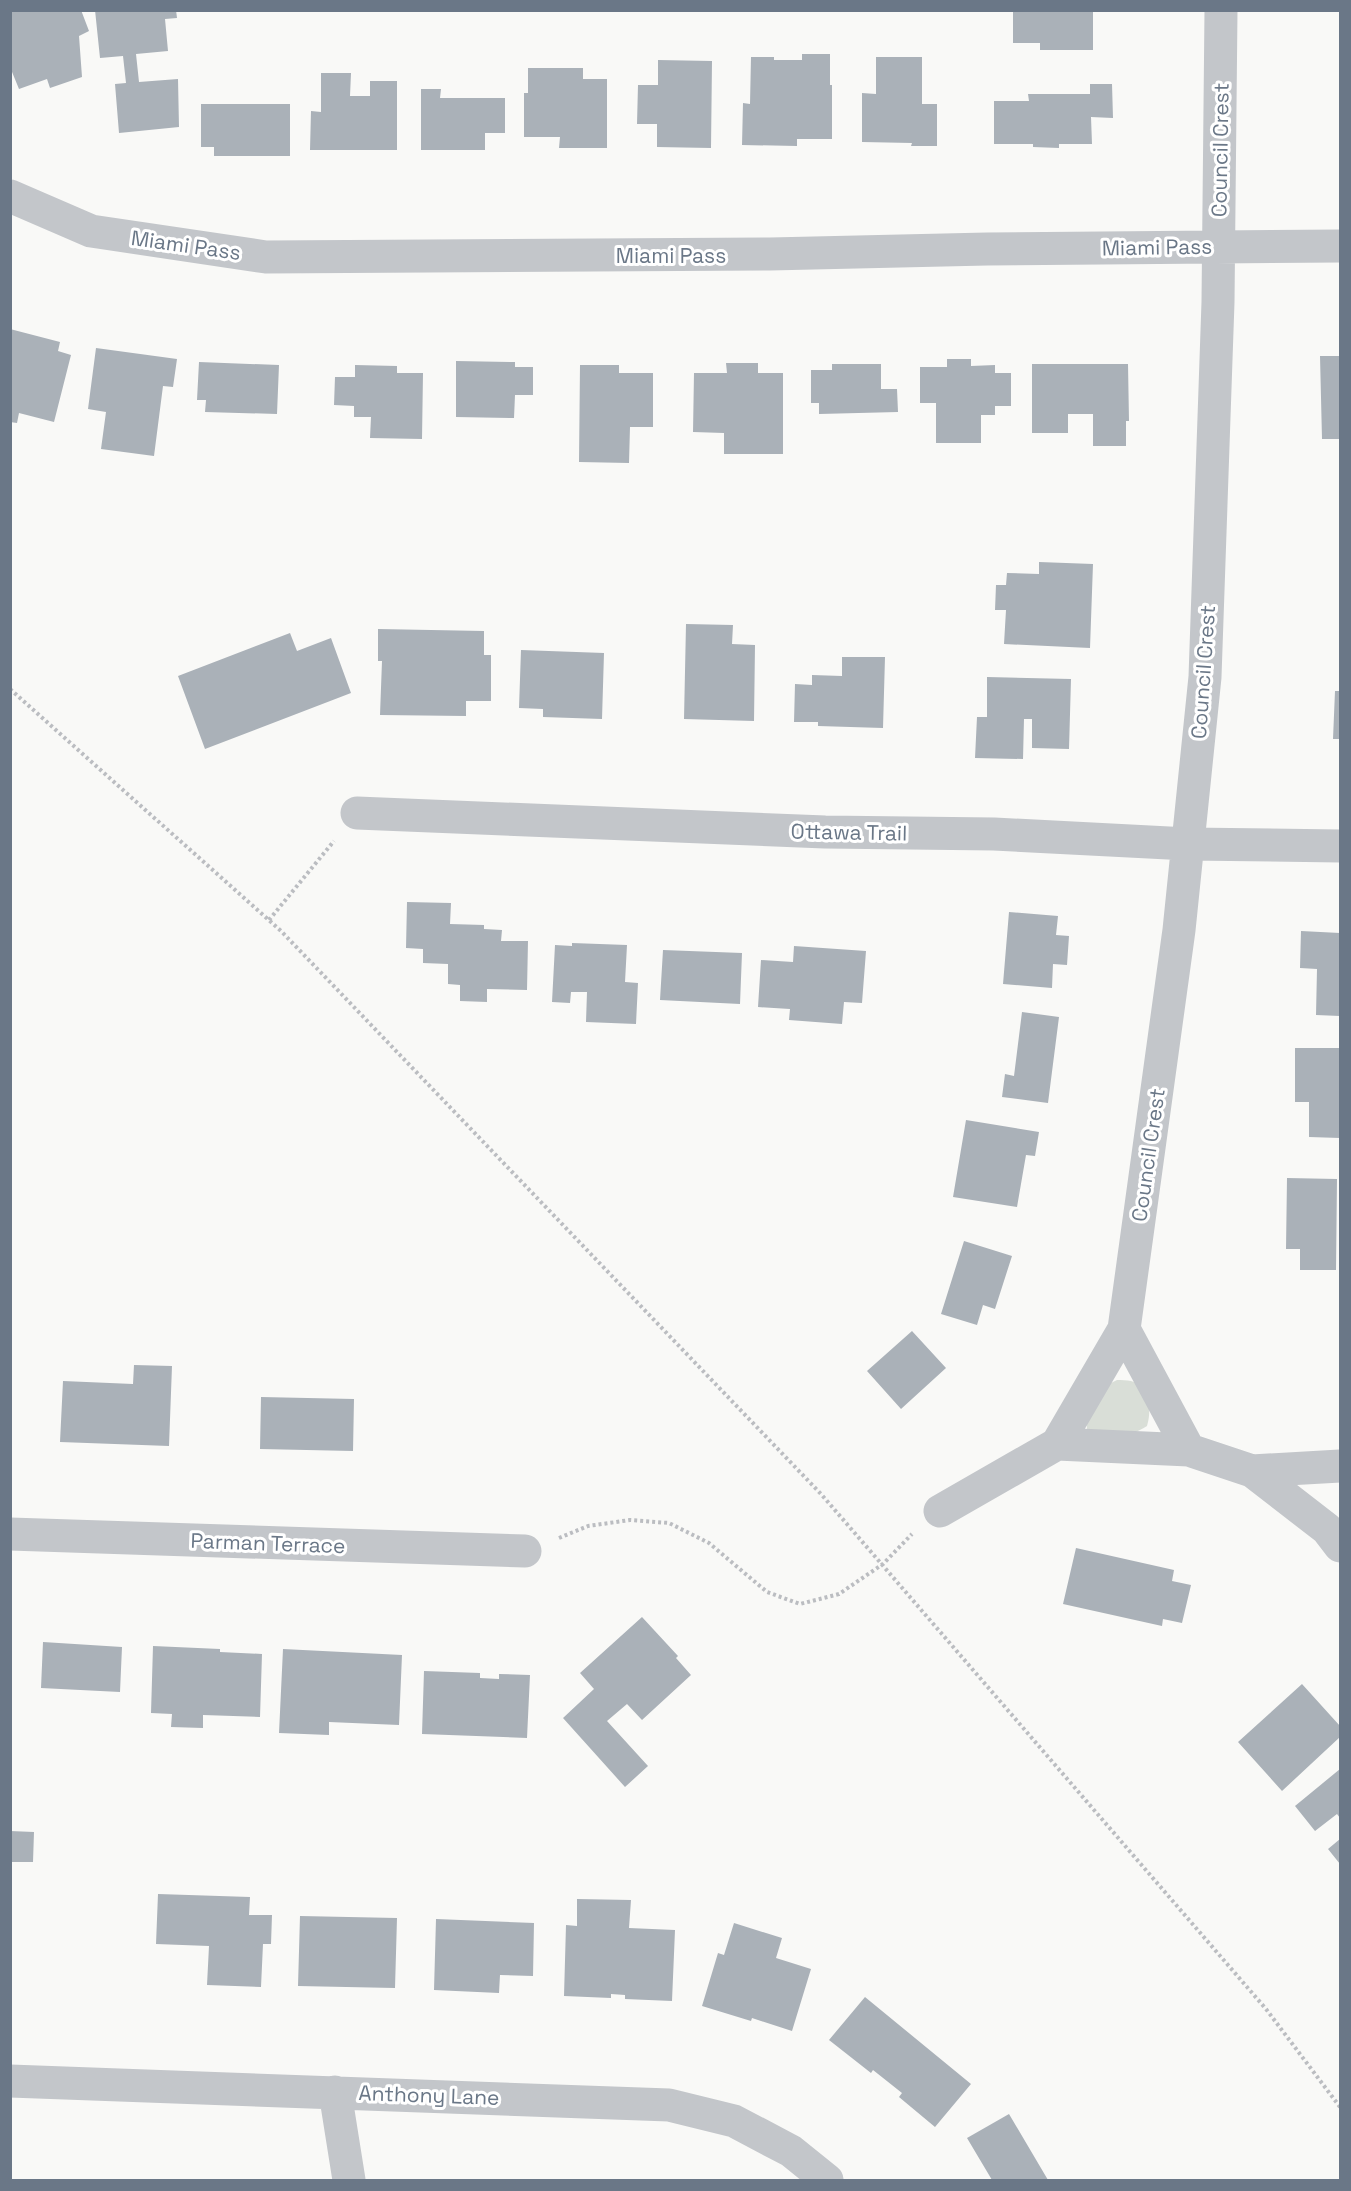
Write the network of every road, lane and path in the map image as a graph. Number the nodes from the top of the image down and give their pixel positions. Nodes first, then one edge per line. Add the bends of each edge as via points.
1 (1221, 10) edge
2 (10, 196) edge
3 (1341, 246) edge
4 (1219, 247) junction
5 (10, 689) edge
6 (357, 813) joint
7 (1188, 844) junction
8 (1341, 846) edge
9 (269, 920) junction
10 (1124, 1329) junction
11 (1057, 1444) junction
12 (1189, 1450) junction
13 (1341, 1466) edge
14 (1252, 1471) junction
15 (940, 1511) dead end
16 (10, 1534) edge
17 (1341, 1546) edge
18 (525, 1551) joint
19 (883, 1564) junction
20 (10, 2081) edge
21 (335, 2092) junction
22 (1341, 2107) edge
23 (349, 2181) edge
24 (827, 2181) edge

1 - 4 street, Council Crest
2 - 4 street, Miami Pass via 91,231 266,257 758,255
3 - 4 street, Miami Pass
4 - 7 street, Council Crest via 1205,678
5 - 9 path
6 - 7 street, Ottawa Trail
6 - 9 path
7 - 8 street, Ottawa Trail
7 - 10 street, Council Crest
9 - 19 path via 813,1485
10 - 11 street, Council Crest
10 - 12 street
11 - 12 street
11 - 15 street, Council Crest
12 - 14 street
13 - 14 street
14 - 17 street via 1328,1529
16 - 18 street, Parman Terrace
18 - 19 path via 588,1526 630,1520 669,1523 709,1543 767,1592 800,1604 839,1594
19 - 22 path via 1266,2009
20 - 21 street, Anthony Lane
21 - 23 street
21 - 24 street, Anthony Lane via 669,2105 734,2121 791,2151

